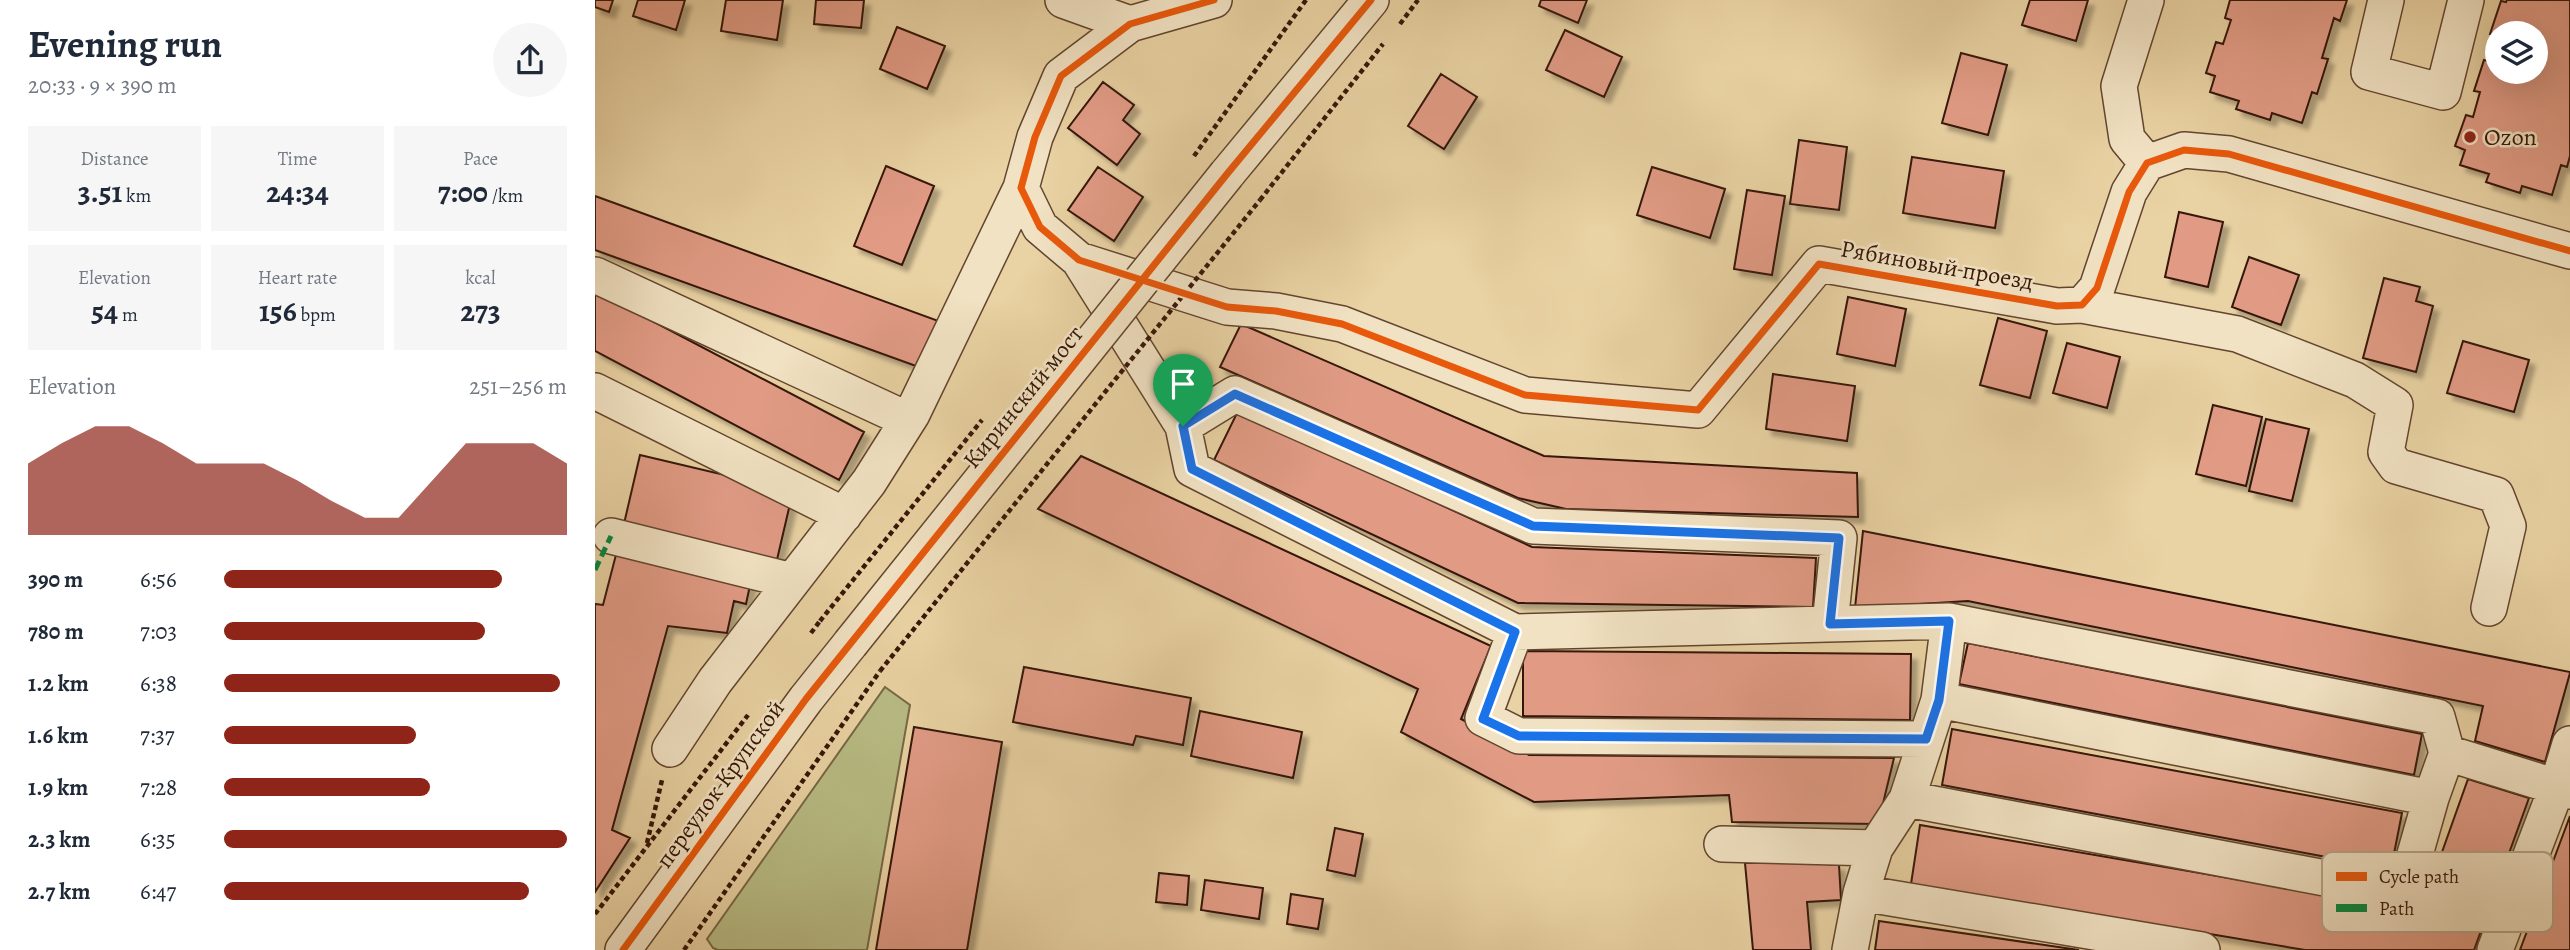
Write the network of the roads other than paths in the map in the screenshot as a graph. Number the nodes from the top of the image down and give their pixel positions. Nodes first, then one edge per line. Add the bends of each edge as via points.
1 (1063, 0) edge
2 (1214, 0) edge
3 (1371, 0) edge
4 (2146, 0) edge
5 (2386, 0) edge
6 (2466, 0) edge
7 (1130, 24) junction
8 (2147, 163) junction
9 (1021, 188) junction
10 (2570, 251) edge
11 (1079, 260) junction
12 (595, 275) edge
13 (2082, 305) junction
14 (595, 391) edge
15 (908, 421) junction
16 (1183, 426) junction
17 (844, 515) junction
18 (611, 537) dead end
19 (792, 581) junction
20 (2489, 608) dead end
21 (1949, 621) junction
22 (1830, 624) junction
23 (1515, 632) junction
24 (850, 644) joint
25 (1939, 700) junction
26 (1926, 739) junction
27 (2570, 744) edge
28 (670, 749) road end
29 (2447, 753) junction
30 (2563, 789) edge
31 (2431, 798) junction
32 (1907, 799) junction
33 (1722, 844) dead end
34 (1875, 848) junction
35 (2416, 852) edge
36 (2536, 852) edge
37 (2322, 876) edge
38 (1861, 893) junction
39 (2502, 932) edge
40 (624, 950) edge
41 (1850, 950) edge
42 (2202, 950) edge
43 (2494, 950) edge

1 - 7 street
2 - 7 street
3 - 24 street, Киринский мост, bridge
4 - 8 street via 2119,86 2127,139
5 - 6 street via 2369,72 2443,92
7 - 9 street via 1061,76 1035,137
8 - 10 street via 2184,150 2229,154
8 - 13 street via 2129,192 2098,288
9 - 11 street, Рябиновый проезд via 1040,227
9 - 15 street
11 - 13 street, Рябиновый проезд via 1227,307 1342,324 1525,395 1698,410 1819,264 2057,306
11 - 16 street
12 - 15 street
13 - 20 street via 2237,334 2355,380 2395,405 2386,452 2396,466 2496,495 2508,527
14 - 17 street
15 - 17 street
16 - 22 street via 1235,394 1533,526 1839,538
16 - 23 street via 1192,469
17 - 19 street
18 - 19 street
19 - 28 street via 715,681
21 - 22 street
21 - 25 street
21 - 29 street via 2437,716
22 - 23 street
23 - 26 street via 1483,719 1519,736
24 - 40 street, переулок Крупской
25 - 26 street
25 - 31 street
26 - 32 street
27 - 30 street
29 - 30 street
29 - 31 street
30 - 36 street
31 - 35 street
32 - 34 street
32 - 37 street
33 - 34 street
34 - 38 street
38 - 41 street
38 - 42 street
39 - 43 street

